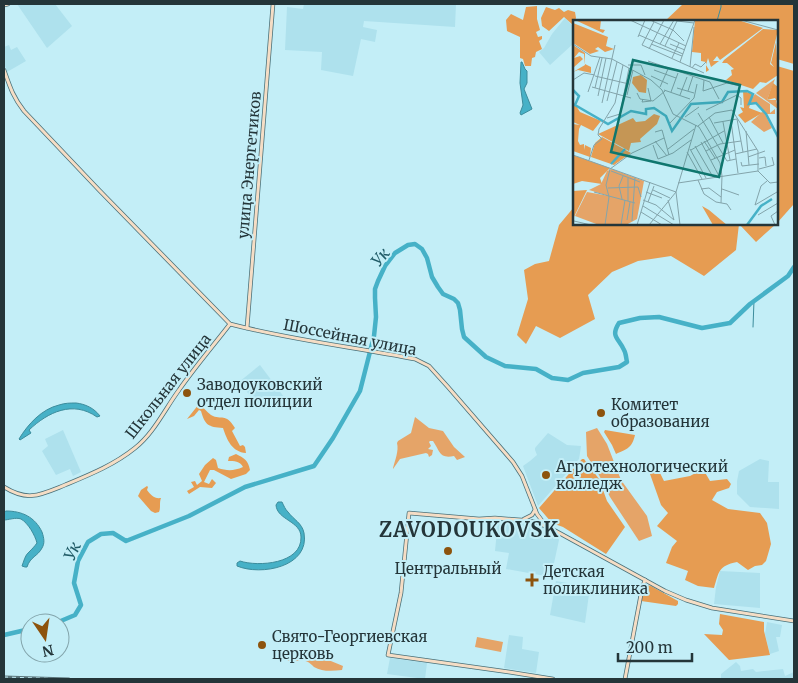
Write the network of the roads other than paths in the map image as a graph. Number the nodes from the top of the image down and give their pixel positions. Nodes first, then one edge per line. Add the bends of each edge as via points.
1 (8, 4) edge
2 (273, 4) edge
3 (4, 5) edge
4 (4, 70) edge
5 (230, 324) junction
6 (247, 328) junction
7 (4, 487) edge
8 (535, 510) junction
9 (521, 520) junction
10 (552, 529) junction
11 (645, 580) junction
12 (794, 621) edge
13 (553, 679) edge
14 (625, 679) edge

1 - 3 street
2 - 6 street, улица Энергетиков
4 - 5 street via 12,94 24,111
5 - 6 street, Шоссейная улица
5 - 7 street, Школьная улица via 180,388 152,431 117,461 32,496 20,495
6 - 8 street, Шоссейная улица via 415,359 429,366 517,466
8 - 9 street
8 - 10 street, Шоссейная улица
9 - 10 street
9 - 13 street via 409,513 401,593 388,655
10 - 11 street, Шоссейная улица
11 - 12 street, Шоссейная улица via 686,600 712,608
11 - 14 street

